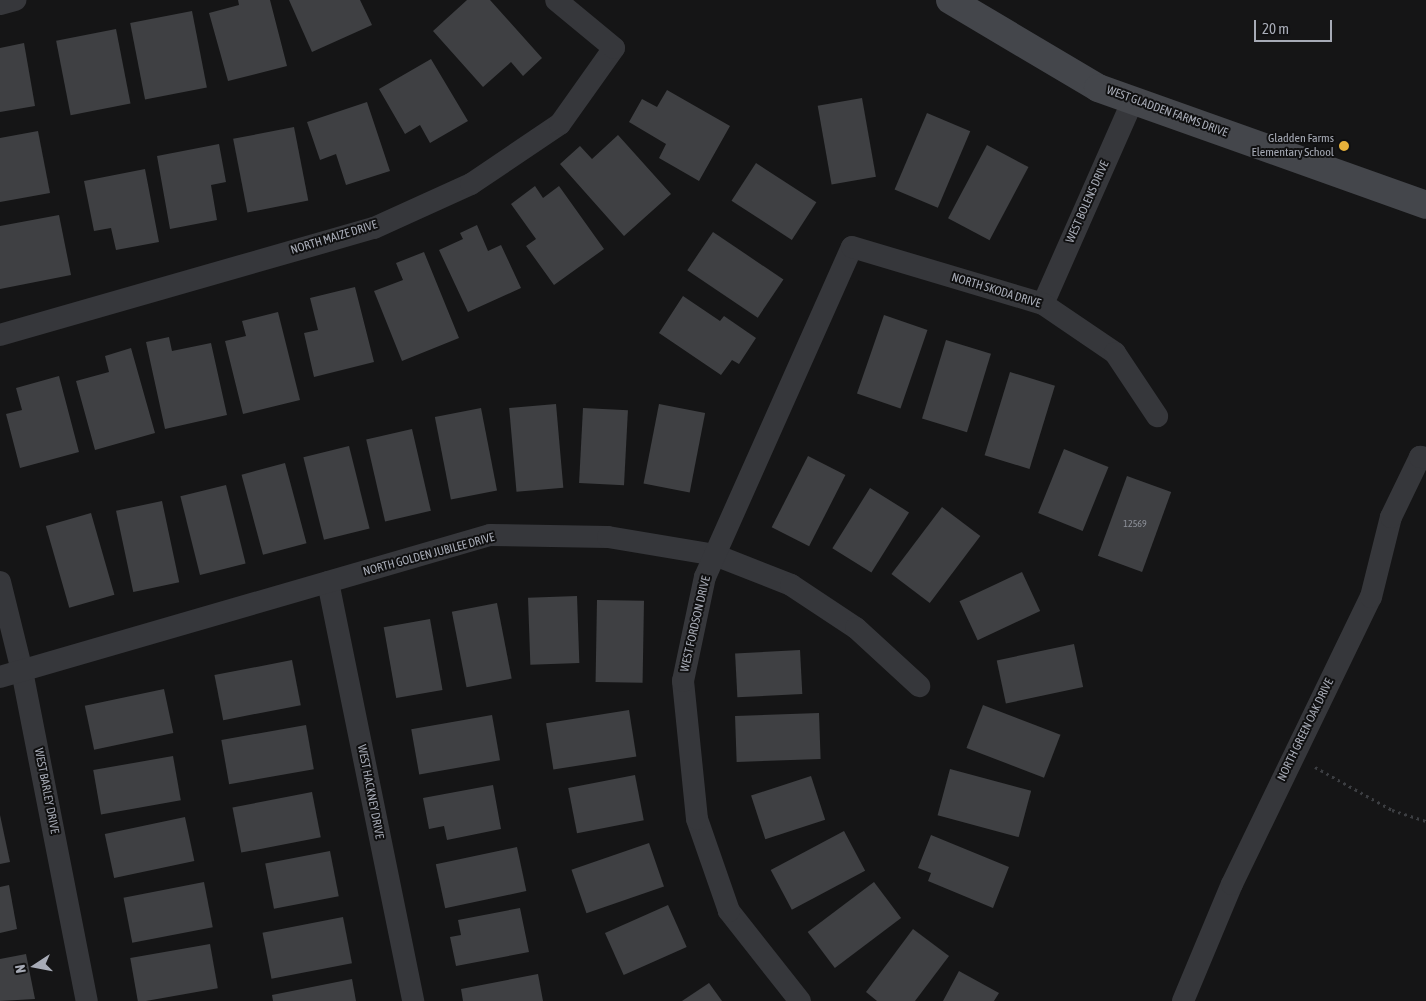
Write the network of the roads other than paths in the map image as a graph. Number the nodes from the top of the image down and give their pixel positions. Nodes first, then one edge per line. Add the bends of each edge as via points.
1 (15, 0) edge
2 (556, 0) edge
3 (950, 0) edge
4 (0, 4) edge
5 (1133, 100) junction
6 (1426, 205) edge
7 (852, 246) joint
8 (1043, 304) junction
9 (0, 335) edge
10 (1157, 416) dead end
11 (1423, 457) edge
12 (715, 555) junction
13 (0, 582) edge
14 (328, 582) junction
15 (22, 671) junction
16 (0, 678) edge
17 (919, 686) dead end
18 (87, 1001) edge
19 (413, 1001) edge
20 (800, 1001) edge
21 (1183, 1001) edge

1 - 4 street
2 - 9 street, NORTH MAIZE DRIVE via 614,48 560,124 471,184 374,228
3 - 5 street, WEST GLADDEN FARMS DRIVE via 1098,88
5 - 6 street, WEST GLADDEN FARMS DRIVE
5 - 8 street, WEST BOLENS DRIVE
7 - 8 street, NORTH SKODA DRIVE
7 - 12 street, WEST FORDSON DRIVE
8 - 10 street, NORTH SKODA DRIVE via 1115,353
11 - 21 street, NORTH GREEN OAK DRIVE via 1391,516 1371,597 1232,884
12 - 14 street, NORTH GOLDEN JUBILEE DRIVE via 608,537 490,535
12 - 17 street, NORTH GOLDEN JUBILEE DRIVE via 792,585 856,628
12 - 20 street, WEST FORDSON DRIVE via 705,577 683,681 697,819 729,910
13 - 15 street, WEST BARLEY DRIVE
14 - 15 street, NORTH GOLDEN JUBILEE DRIVE
14 - 19 street, WEST HACKNEY DRIVE
15 - 16 street, NORTH GOLDEN JUBILEE DRIVE
15 - 18 street, WEST BARLEY DRIVE

